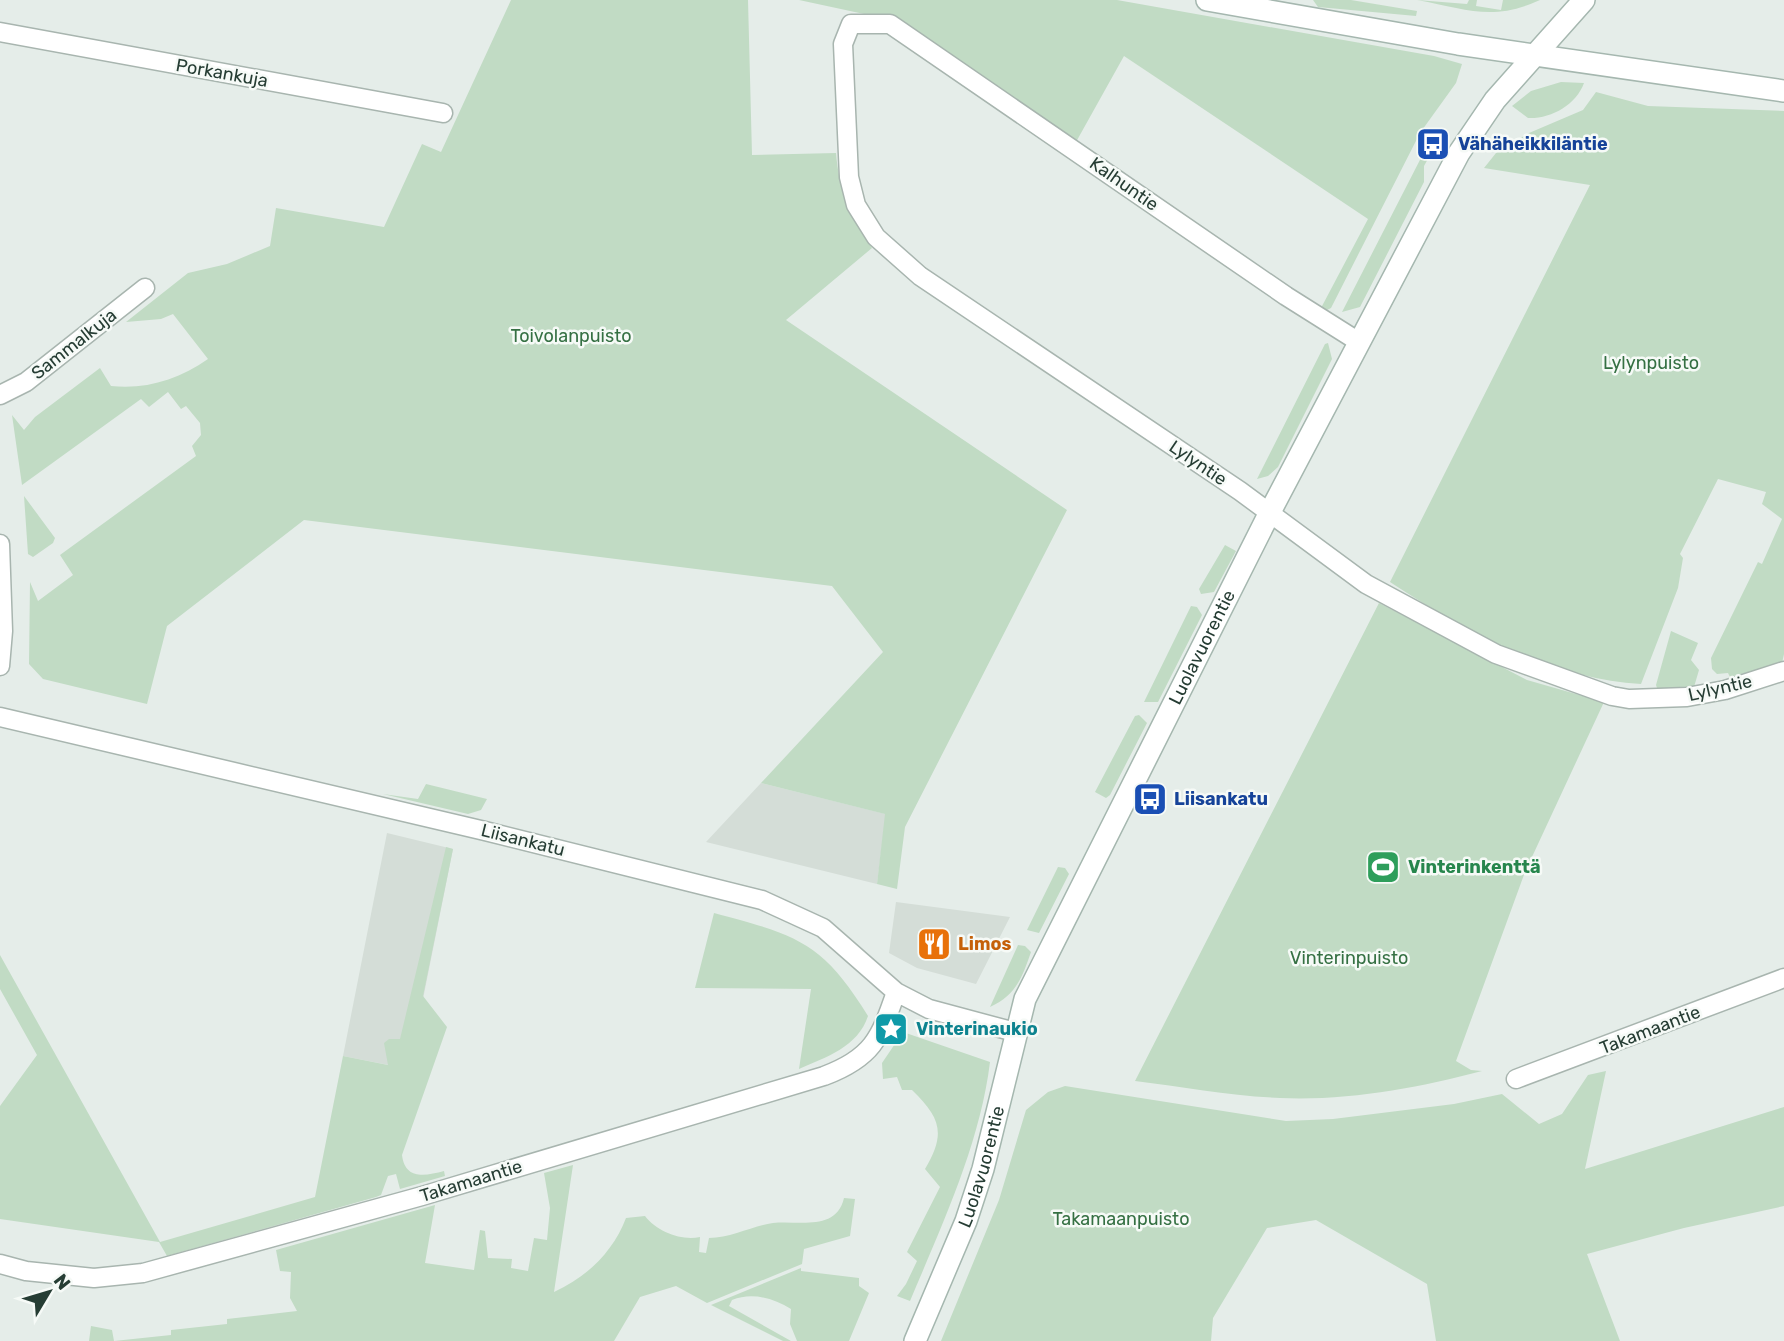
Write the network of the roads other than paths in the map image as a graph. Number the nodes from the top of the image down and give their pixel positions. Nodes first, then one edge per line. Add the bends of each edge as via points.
1 (1207, 0) edge
2 (1584, 0) edge
3 (890, 24) joint
4 (0, 32) edge
5 (1535, 54) junction
6 (1784, 91) edge
7 (443, 113) dead end
8 (145, 288) dead end
9 (1359, 342) junction
10 (0, 395) edge
11 (1270, 512) junction
12 (0, 544) edge
13 (0, 666) edge
14 (1784, 671) edge
15 (0, 717) edge
16 (1784, 978) edge
17 (896, 992) junction
18 (1015, 1032) junction
19 (1516, 1079) dead end
20 (0, 1264) edge
21 (915, 1341) edge

1 - 5 street
2 - 5 street, Luolavuorentie
3 - 9 street, Kalhuntie
3 - 11 street, Lylyntie via 851,24 843,44 849,177 868,229 920,276
4 - 7 street, Porkankuja
5 - 6 street
5 - 9 street, Luolavuorentie via 1494,100 1459,153
8 - 10 street, Sammalkuja via 26,382
9 - 11 street, Luolavuorentie
11 - 14 street, Lylyntie via 1366,584 1407,608 1496,654 1612,696 1687,697
11 - 18 street, Luolavuorentie via 1025,999
12 - 13 street
15 - 17 street, Liisankatu via 762,900 822,928
16 - 19 street, Takamaantie
17 - 18 street, Liisankatu via 929,1009
17 - 20 street, Takamaantie via 870,1049 852,1065 824,1076 422,1196 143,1273 94,1279
18 - 21 street, Luolavuorentie via 983,1169

